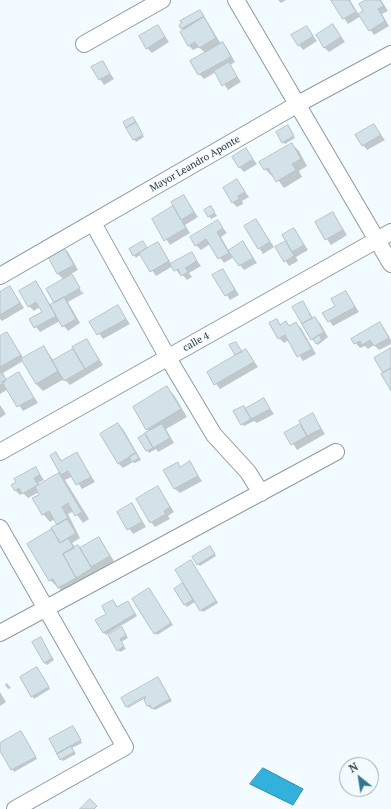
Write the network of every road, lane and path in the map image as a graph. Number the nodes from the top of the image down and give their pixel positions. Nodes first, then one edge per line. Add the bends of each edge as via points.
1 (162, 0) edge
2 (236, 0) edge
3 (84, 44) dead end
4 (391, 54) edge
5 (298, 104) junction
6 (93, 223) junction
7 (384, 236) edge
8 (391, 264) edge
9 (0, 276) edge
10 (168, 358) junction
11 (0, 452) edge
12 (336, 452) dead end
13 (261, 493) junction
14 (0, 528) edge
15 (47, 608) junction
16 (0, 633) edge
17 (15, 809) edge

1 - 3 street
2 - 5 street
4 - 5 street, Mayor Leandro Aponte
5 - 6 street, Mayor Leandro Aponte
5 - 7 street
6 - 9 street, Mayor Leandro Aponte
6 - 10 street
7 - 8 street
7 - 10 street, calle 4
10 - 11 street, calle 4
10 - 13 street via 214,435 248,472
12 - 13 street
13 - 15 street
14 - 15 street
15 - 16 street
15 - 17 street via 125,747

